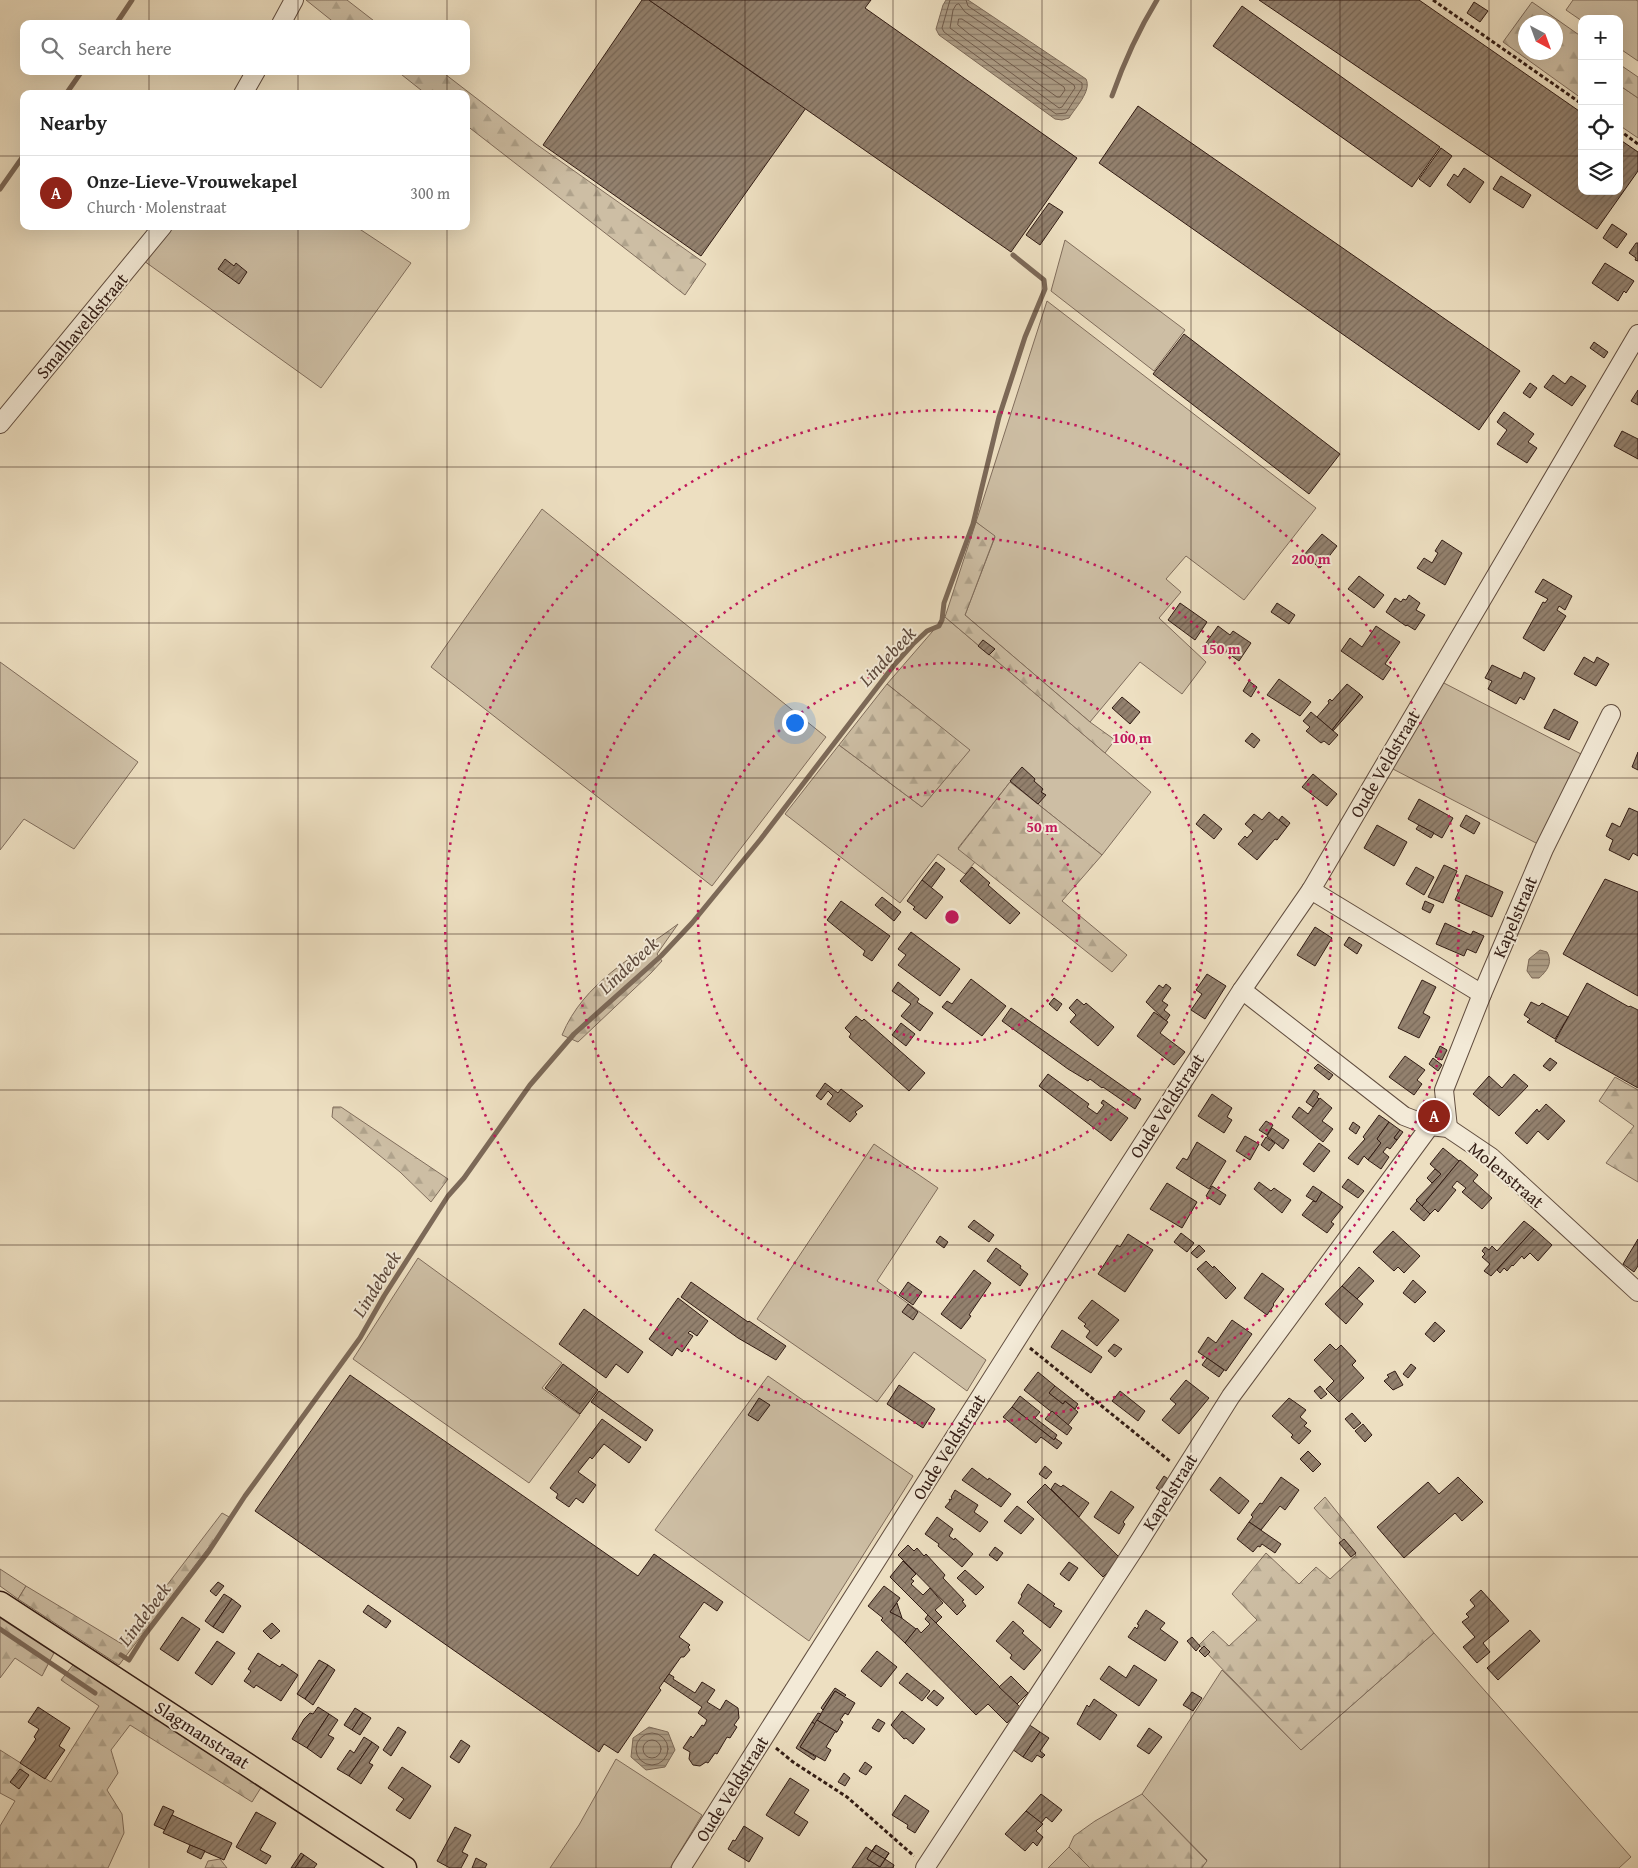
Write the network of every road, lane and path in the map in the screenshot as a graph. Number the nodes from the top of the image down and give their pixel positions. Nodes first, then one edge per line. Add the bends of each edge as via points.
1 (294, 0) edge
2 (1433, 0) edge
3 (283, 20) edge
4 (254, 75) edge
5 (245, 90) edge
6 (1578, 101) edge
7 (1623, 133) edge
8 (1638, 144) edge
9 (160, 230) edge
10 (1638, 334) edge
11 (0, 424) edge
12 (1611, 714) dead end
13 (1311, 890) junction
14 (1242, 990) junction
15 (1482, 994) junction
16 (1430, 1126) junction
17 (1448, 1128) junction
18 (1638, 1292) edge
19 (1017, 1339) junction
20 (1183, 1472) junction
21 (0, 1603) edge
22 (764, 1737) junction
23 (926, 1867) edge
24 (405, 1868) edge
25 (681, 1868) edge

1 - 3 street
2 - 6 path
4 - 5 street
7 - 8 path
9 - 11 street, Smalhaveldstraat
10 - 13 street, Oude Veldstraat
12 - 15 street, Kapelstraat via 1544,850
13 - 14 street, Oude Veldstraat
13 - 15 street
14 - 16 street, Molenstraat via 1404,1116
14 - 19 street, Oude Veldstraat
15 - 17 street, Kapelstraat via 1444,1090
16 - 17 street, Molenstraat
16 - 20 street, Kapelstraat via 1230,1396
17 - 18 street, Molenstraat via 1490,1157
19 - 20 path
19 - 22 street, Oude Veldstraat
20 - 23 street, Kapelstraat
21 - 24 main road, Slagmanstraat
22 - 23 path via 793,1762 847,1797
22 - 25 street, Oude Veldstraat

